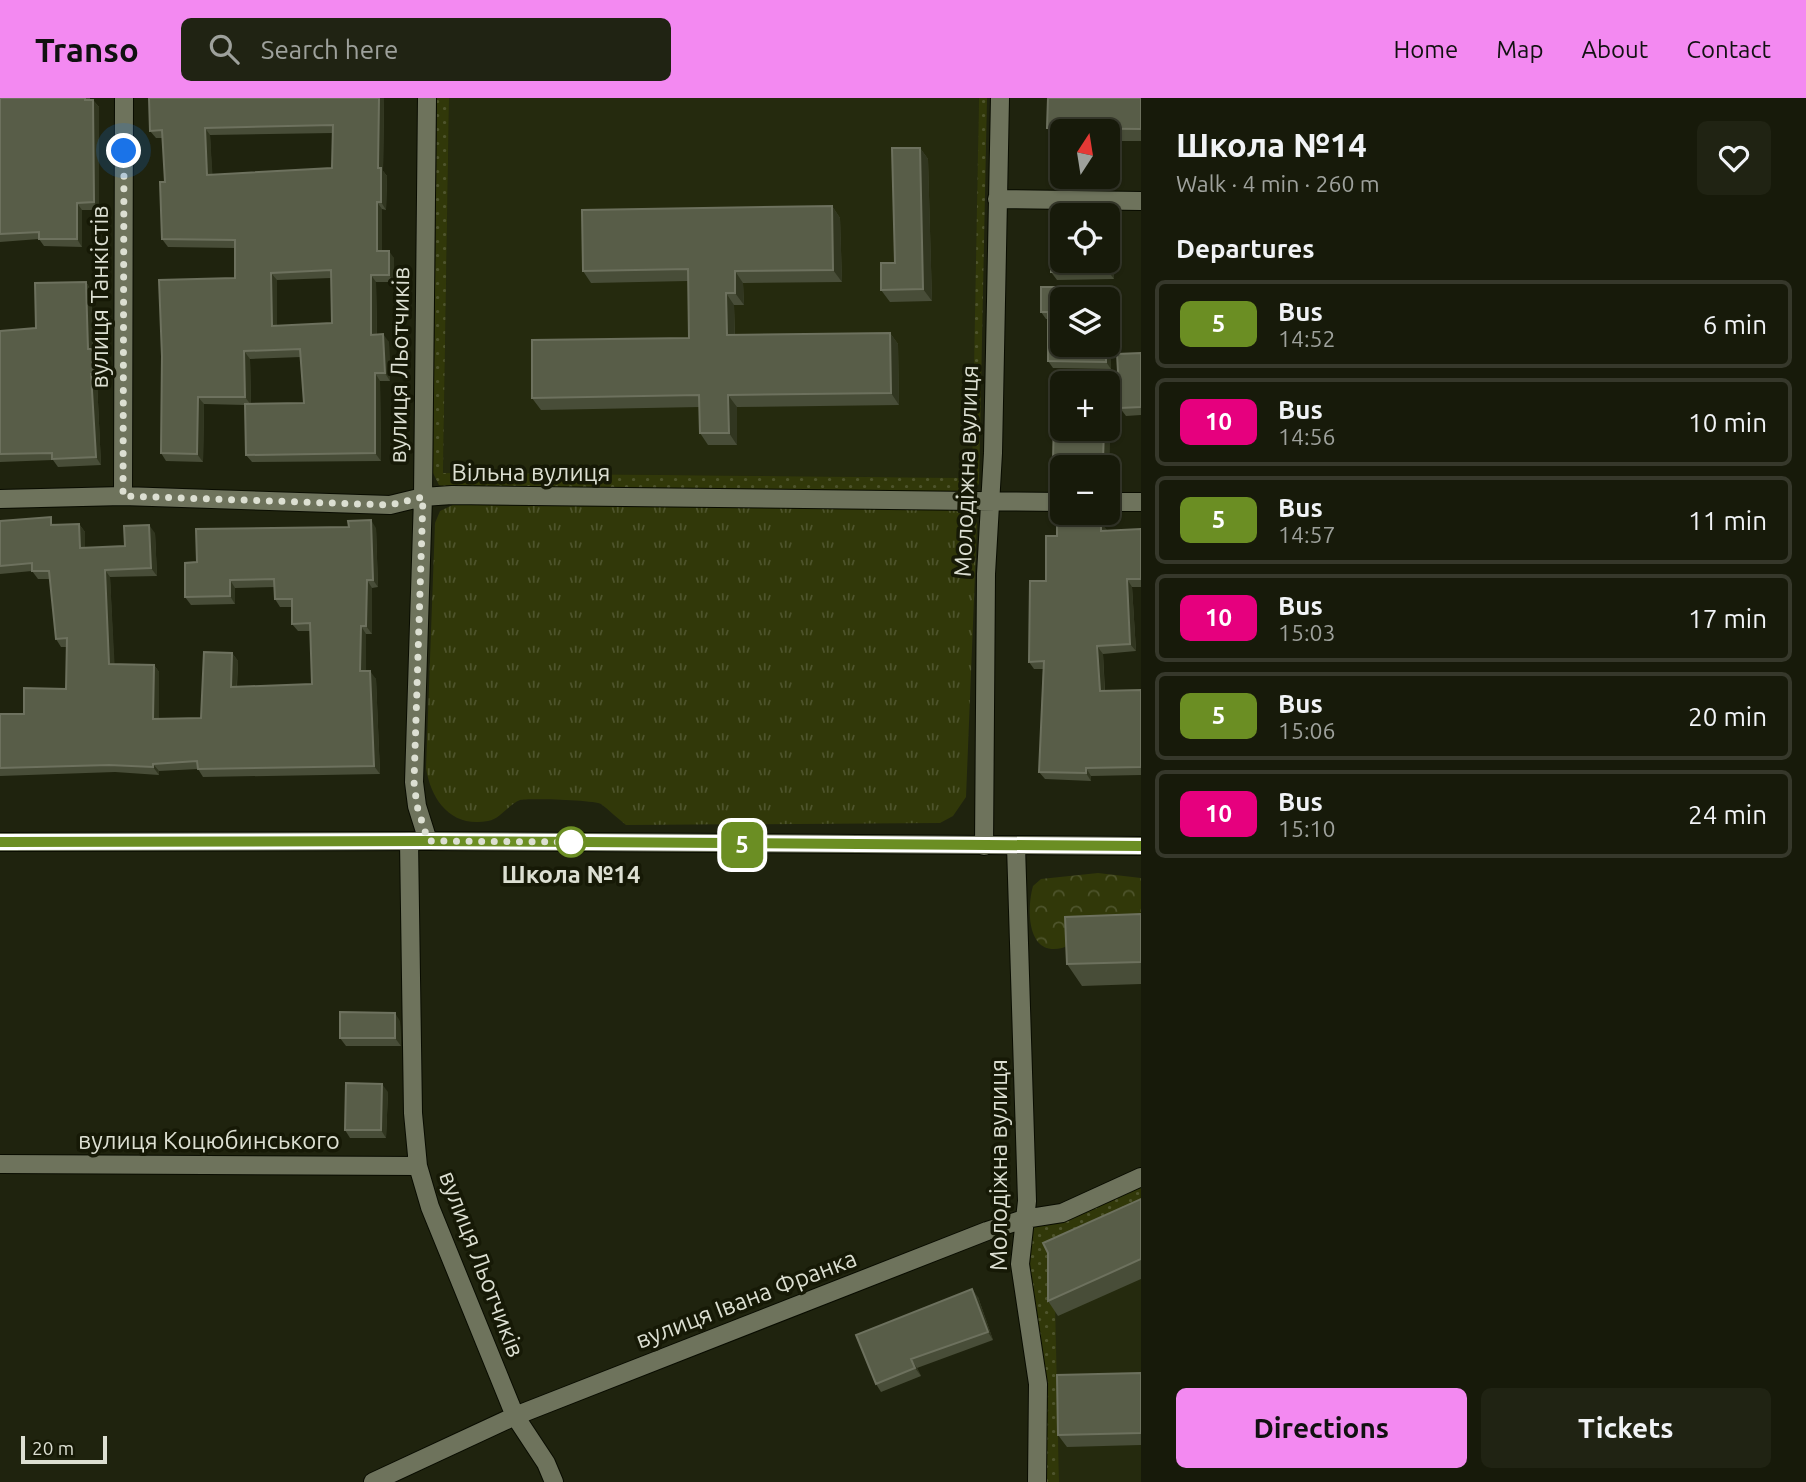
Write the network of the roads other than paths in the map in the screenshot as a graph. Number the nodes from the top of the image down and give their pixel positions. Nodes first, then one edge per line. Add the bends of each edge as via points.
1 (124, 98) edge
2 (427, 98) edge
3 (1000, 98) edge
4 (997, 199) junction
5 (1141, 201) edge
6 (123, 496) junction
7 (423, 497) junction
8 (0, 499) edge
9 (991, 502) junction
10 (1050, 502) edge
11 (1120, 502) edge
12 (1141, 502) edge
13 (409, 841) junction
14 (428, 841) junction
15 (0, 842) edge
16 (984, 846) junction
17 (1016, 846) junction
18 (1141, 846) edge
19 (0, 1164) edge
20 (418, 1166) junction
21 (1141, 1177) edge
22 (1024, 1219) junction
23 (515, 1416) junction
24 (373, 1482) edge
25 (554, 1482) edge
26 (1037, 1482) edge

1 - 6 street, вулиця Танкістів
2 - 7 street, вулиця Льотчиків
3 - 4 street, Молодіжна вулиця
4 - 5 street
4 - 9 street, Молодіжна вулиця
6 - 7 street, Вільна вулиця via 390,505
6 - 8 street, Вільна вулиця
7 - 9 street, Вільна вулиця
7 - 14 street, вулиця Льотчиків via 414,782
9 - 10 street, Вільна вулиця
9 - 16 street, Молодіжна вулиця via 986,574
11 - 12 street
13 - 14 street
13 - 15 street
13 - 20 street, вулиця Льотчиків via 413,1113
14 - 16 street
16 - 17 street
17 - 18 street
17 - 22 street, Молодіжна вулиця
19 - 20 street, вулиця Коцюбинського
20 - 23 street, вулиця Льотчиків via 430,1207
21 - 22 street, вулиця Івана Франка via 1062,1213
22 - 23 street, вулиця Івана Франка
22 - 26 street, Молодіжна вулиця via 1020,1264 1038,1384
23 - 24 street, вулиця Івана Франка
23 - 25 street, вулиця Льотчиків

